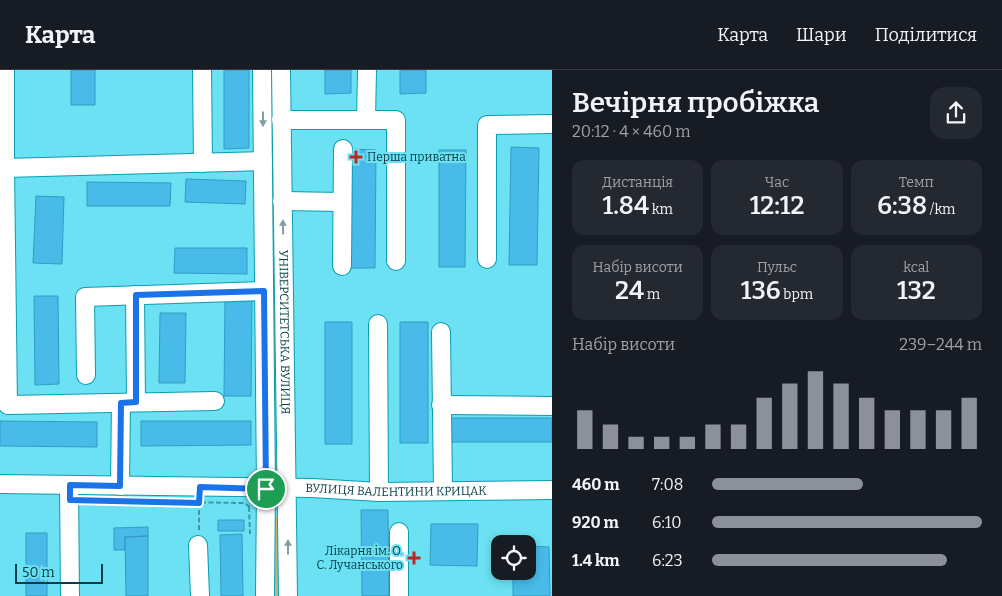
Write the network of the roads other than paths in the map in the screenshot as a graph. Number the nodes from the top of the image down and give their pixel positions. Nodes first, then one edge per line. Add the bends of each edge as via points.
1 (5, 70) edge
2 (202, 70) edge
3 (262, 70) edge
4 (281, 70) edge
5 (367, 70) edge
6 (281, 120) junction
7 (366, 120) junction
8 (552, 124) edge
9 (343, 149) dead end
10 (263, 161) junction
11 (203, 163) junction
12 (6, 168) junction
13 (282, 201) junction
14 (342, 202) junction
15 (487, 259) dead end
16 (396, 261) dead end
17 (342, 266) dead end
18 (264, 291) junction
19 (136, 295) junction
20 (378, 324) dead end
21 (441, 332) dead end
22 (86, 375) dead end
23 (214, 401) dead end
24 (128, 403) junction
25 (441, 405) junction
26 (552, 406) edge
27 (0, 484) edge
28 (70, 485) junction
29 (120, 486) junction
30 (266, 489) junction
31 (288, 489) junction
32 (552, 490) edge
33 (379, 492) junction
34 (443, 492) junction
35 (399, 532) dead end
36 (198, 545) road end
37 (70, 596) edge
38 (200, 596) edge
39 (265, 596) edge
40 (288, 596) edge
41 (399, 596) edge

1 - 12 street
2 - 11 street
3 -> 10 street, УНІВЕРСИТЕТСЬКА ВУЛИЦЯ
4 - 6 street, УНІВЕРСИТЕТСЬКА ВУЛИЦЯ
5 - 7 street
6 - 7 street
6 - 13 street, УНІВЕРСИТЕТСЬКА ВУЛИЦЯ
7 - 16 street via 396,120
8 - 15 street via 487,125
9 - 14 street
10 - 11 street
10 - 18 street, УНІВЕРСИТЕТСЬКА ВУЛИЦЯ
11 - 12 street
12 - 24 street via 8,404
13 - 14 street
31 -> 13 street, УНІВЕРСИТЕТСЬКА ВУЛИЦЯ
14 - 17 street
18 - 19 street
18 - 30 street, УНІВЕРСИТЕТСЬКА ВУЛИЦЯ
19 - 22 street via 85,297
19 - 24 street
20 - 33 street
21 - 25 street
23 - 24 street
24 - 29 street
25 - 26 street
25 - 34 street
27 - 28 street, ВУЛИЦЯ ВАЛЕНТИНИ КРИЦАК
28 - 29 street, ВУЛИЦЯ ВАЛЕНТИНИ КРИЦАК
28 - 37 street
29 - 30 street, ВУЛИЦЯ ВАЛЕНТИНИ КРИЦАК via 199,495
30 - 31 street, ВУЛИЦЯ ВАЛЕНТИНИ КРИЦАК
30 - 39 street, УНІВЕРСИТЕТСЬКА ВУЛИЦЯ
31 - 33 street, ВУЛИЦЯ ВАЛЕНТИНИ КРИЦАК
40 -> 31 street, УНІВЕРСИТЕТСЬКА ВУЛИЦЯ
32 - 34 street, ВУЛИЦЯ ВАЛЕНТИНИ КРИЦАК
33 - 34 street, ВУЛИЦЯ ВАЛЕНТИНИ КРИЦАК
35 - 41 street
36 - 38 street

